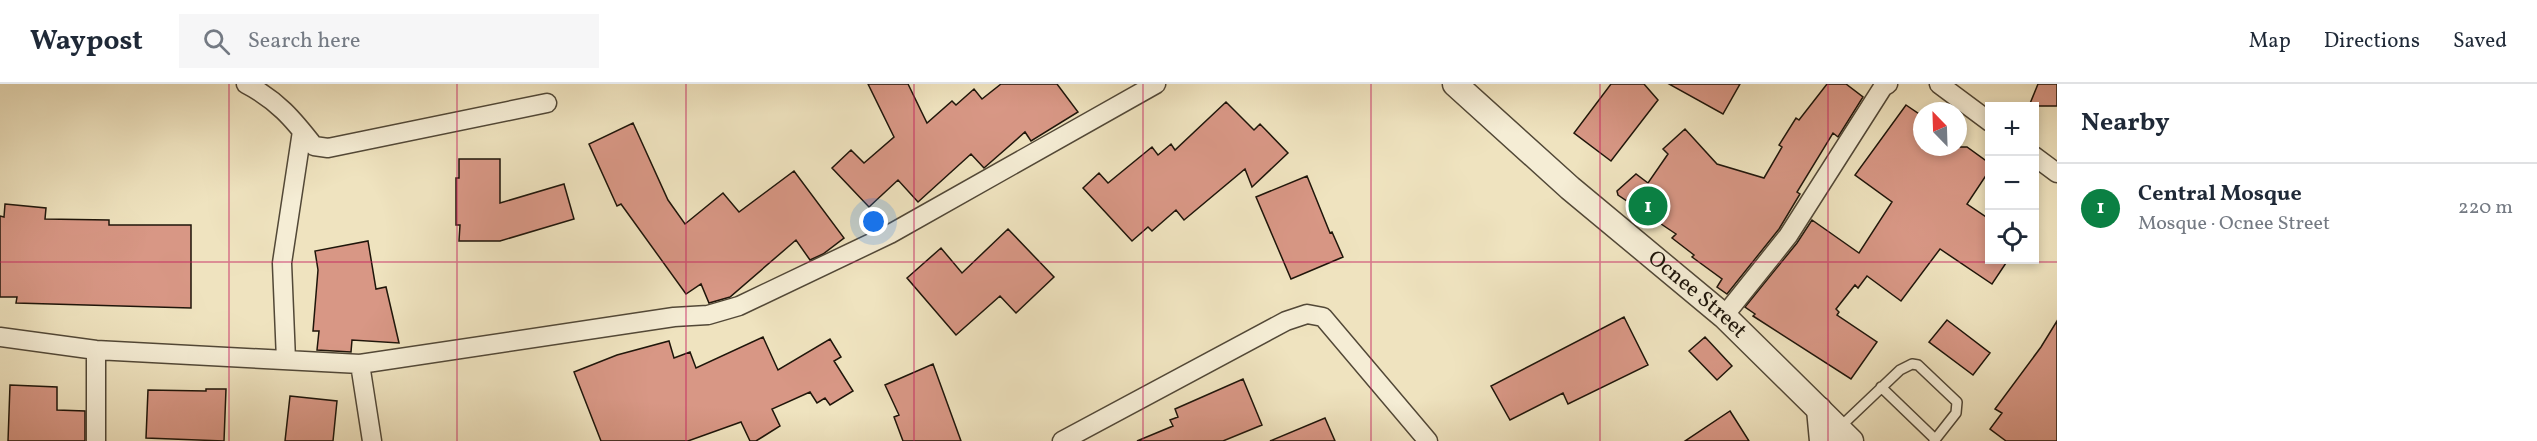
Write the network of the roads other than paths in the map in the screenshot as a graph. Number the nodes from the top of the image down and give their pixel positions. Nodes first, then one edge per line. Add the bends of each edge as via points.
1 (246, 84) edge
2 (1156, 84) edge
3 (1455, 84) edge
4 (1888, 84) edge
5 (1939, 84) edge
6 (547, 103) dead end
7 (1985, 119) edge
8 (302, 130) junction
9 (2039, 160) edge
10 (2057, 173) edge
11 (1724, 316) junction
12 (0, 337) edge
13 (96, 350) junction
14 (286, 360) junction
15 (360, 364) junction
16 (1881, 387) junction
17 (1085, 435) edge
18 (1842, 438) edge
19 (1935, 440) edge
20 (96, 441) edge
21 (372, 441) edge
22 (1062, 441) edge
23 (1428, 441) edge

1 - 8 street via 287,112
2 - 15 street via 890,234 739,306 708,315
3 - 11 street, Ocnee Street via 1570,188
4 - 11 street via 1788,236
5 - 7 street
6 - 8 street via 328,148 314,146
8 - 14 street via 282,263
9 - 10 street
11 - 18 street, Ocnee Street via 1819,409
12 - 13 street
13 - 14 street
13 - 20 street
14 - 15 street
15 - 21 street
16 - 18 lane
16 - 19 lane
16 - 19 lane via 1912,364 1956,399 1956,413
17 - 22 street
17 - 23 street via 1286,321 1307,314 1323,317

